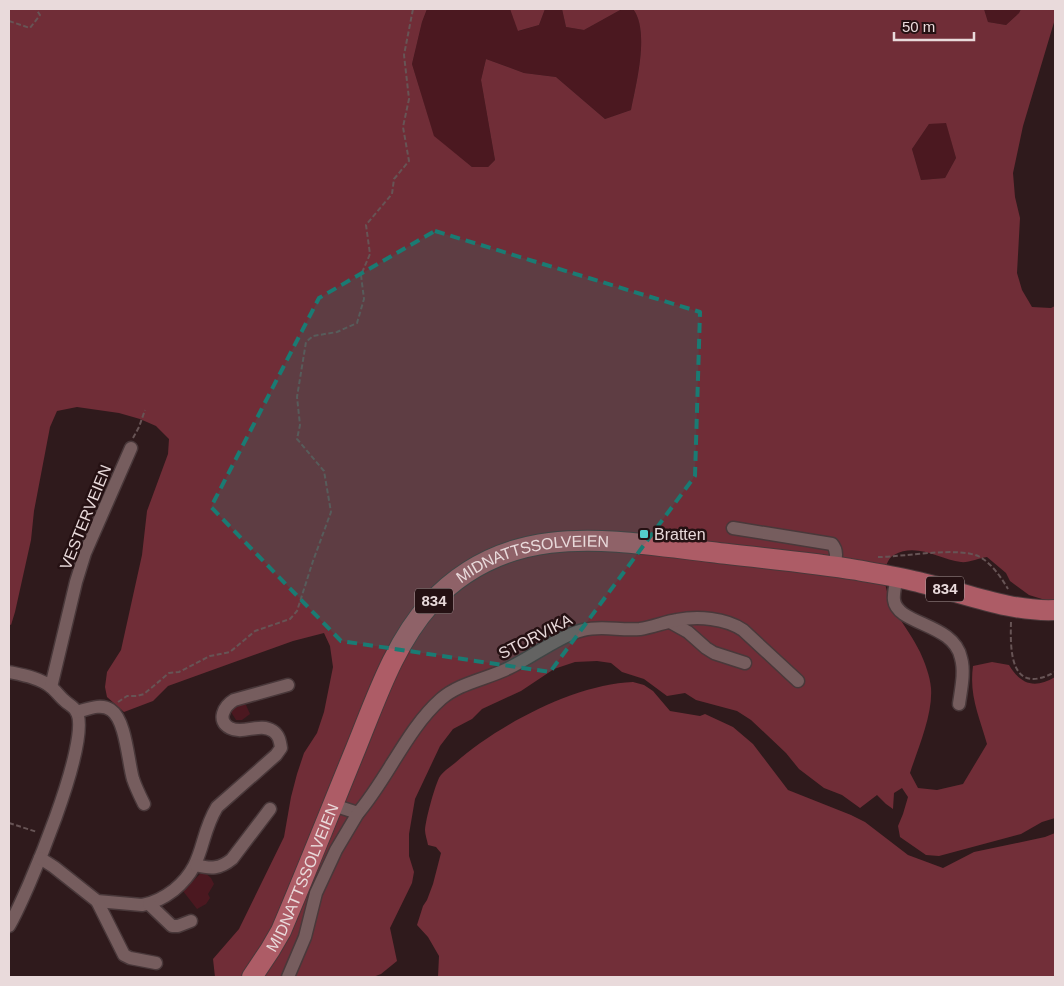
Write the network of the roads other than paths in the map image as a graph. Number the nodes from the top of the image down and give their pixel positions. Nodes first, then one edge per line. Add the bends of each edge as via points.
1 (132, 448) road end
2 (733, 528) dead end
3 (834, 566) junction
4 (897, 577) junction
5 (1055, 610) edge
6 (670, 622) junction
7 (745, 663) dead end
8 (9, 672) edge
9 (798, 681) dead end
10 (288, 685) dead end
11 (51, 686) junction
12 (959, 704) dead end
13 (77, 712) junction
14 (144, 804) dead end
15 (333, 805) junction
16 (270, 809) dead end
17 (358, 812) junction
18 (40, 858) junction
19 (196, 865) junction
20 (97, 901) junction
21 (150, 904) junction
22 (191, 921) dead end
23 (9, 926) edge
24 (156, 963) dead end
25 (252, 977) edge
26 (288, 977) edge

1 - 11 street, VESTERVEIEN via 85,553
2 - 3 street via 832,544 836,556
3 - 4 main road, MIDNATTSSOLVEIEN / 834
3 - 15 main road, MIDNATTSSOLVEIEN / 834 via 594,540 534,544 478,565 430,605 407,636
4 - 5 main road, MIDNATTSSOLVEIEN / 834 via 994,602
4 - 12 street via 894,601 898,609 948,637 957,646 962,672
6 - 7 street via 714,653
6 - 9 street, STORVIKA via 704,619 735,624
6 - 17 street, STORVIKA via 640,629 597,628 569,635 508,669 450,692 428,712
8 - 11 street
10 - 19 street via 226,704 222,714 230,728 264,727 272,730 281,748 217,807 211,816
11 - 13 street
13 - 14 street via 100,706 116,715 132,778
13 - 18 street via 79,726 72,768
15 - 17 street
15 - 25 main road, MIDNATTSSOLVEIEN / 834 via 280,931
16 - 19 street via 225,866
17 - 26 street, STORVIKA via 316,893 305,936
18 - 20 street
18 - 23 street
19 - 21 street via 178,886
20 - 21 street
20 - 24 street via 124,955
21 - 22 street via 172,926

